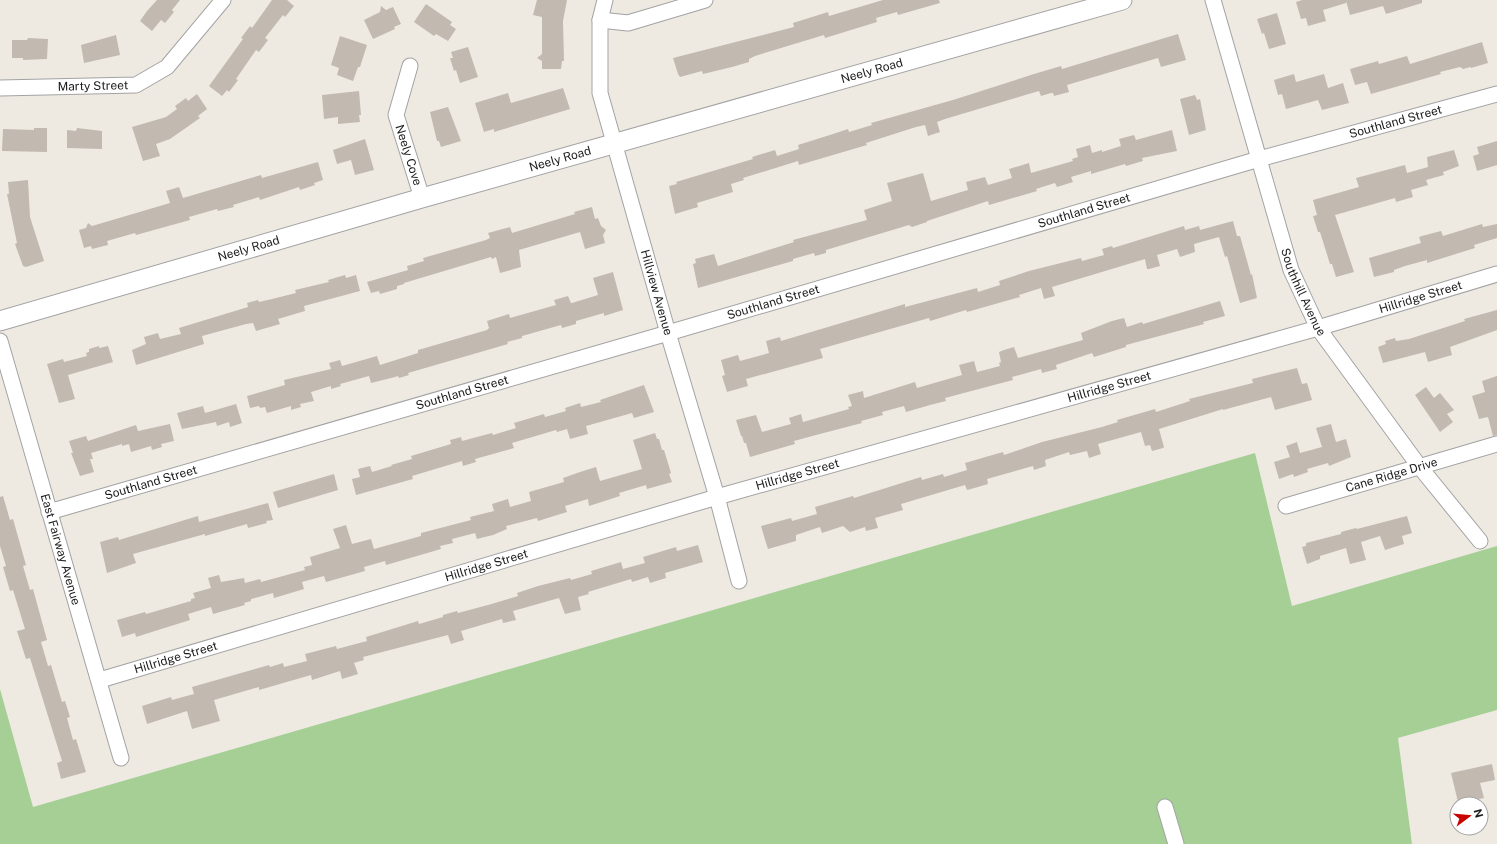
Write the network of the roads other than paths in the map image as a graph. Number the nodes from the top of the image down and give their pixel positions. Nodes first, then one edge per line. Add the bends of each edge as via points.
1 (223, 0) edge
2 (605, 0) edge
3 (705, 0) edge
4 (1122, 0) edge
5 (1213, 0) edge
6 (600, 20) junction
7 (410, 66) dead end
8 (0, 88) edge
9 (1497, 94) edge
10 (616, 144) junction
11 (1259, 159) junction
12 (422, 198) junction
13 (1497, 274) edge
14 (0, 321) edge
15 (1318, 328) junction
16 (668, 333) junction
17 (0, 341) edge
18 (1497, 444) edge
19 (1419, 466) junction
20 (717, 497) junction
21 (1286, 506) dead end
22 (49, 512) junction
23 (1480, 541) dead end
24 (739, 581) dead end
25 (100, 680) junction
26 (121, 758) dead end
27 (1165, 807) dead end
28 (1176, 844) edge

1 - 8 street, Marty Street via 167,67 136,85
2 - 6 street, Hillview Avenue
3 - 6 street via 628,22
4 - 10 street, Neely Road
5 - 11 street, Southhill Avenue
6 - 10 street, Hillview Avenue via 600,93
7 - 12 street, Neely Cove via 396,114
9 - 11 street, Southland Street
10 - 12 street, Neely Road
10 - 16 street, Hillview Avenue
11 - 15 street, Southhill Avenue via 1291,270
11 - 16 street, Southland Street
12 - 14 street, Neely Road
13 - 15 street, Hillridge Street
15 - 19 street, Southhill Avenue
15 - 20 street, Hillridge Street
16 - 20 street, Hillview Avenue
16 - 22 street, Southland Street
17 - 22 street, East Fairway Avenue
18 - 19 street, Cane Ridge Drive
19 - 21 street, Cane Ridge Drive
19 - 23 street, Southhill Avenue
20 - 24 street, Hillview Avenue
20 - 25 street, Hillridge Street
22 - 25 street, East Fairway Avenue
25 - 26 street, East Fairway Avenue
27 - 28 street

